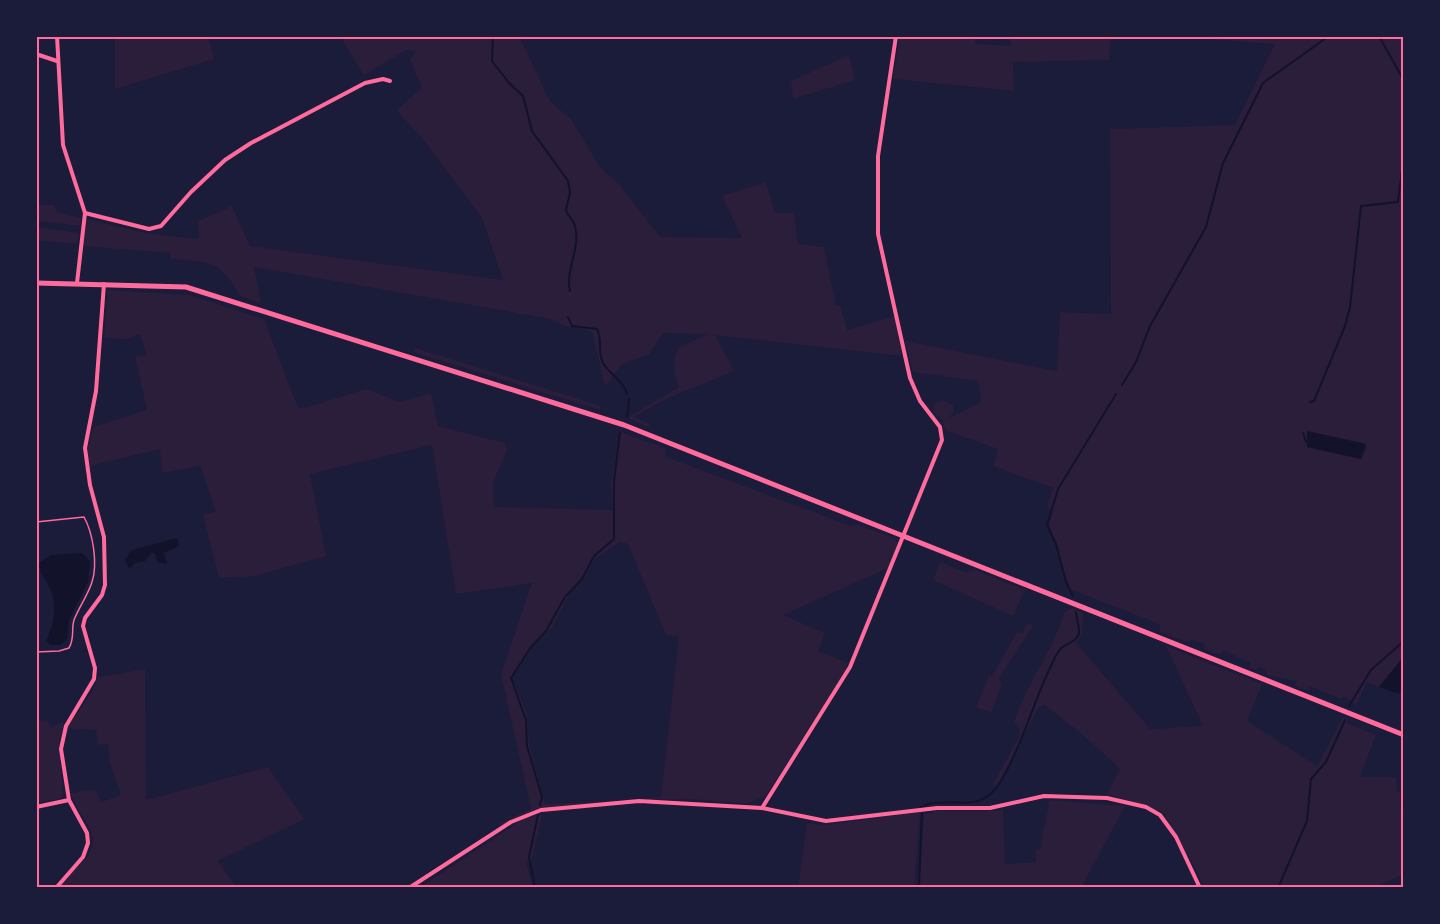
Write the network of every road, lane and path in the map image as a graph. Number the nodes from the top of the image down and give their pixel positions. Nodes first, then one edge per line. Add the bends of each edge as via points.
1 (57, 36) edge
2 (896, 36) edge
3 (36, 54) edge
4 (57, 61) junction
5 (390, 81) dead end
6 (85, 213) junction
7 (36, 283) edge
8 (77, 283) junction
9 (104, 284) junction
10 (36, 522) edge
11 (905, 536) junction
12 (36, 652) edge
13 (1404, 735) edge
14 (69, 800) junction
15 (36, 807) edge
16 (762, 808) junction
17 (56, 888) edge
18 (409, 888) edge
19 (1200, 888) edge

1 - 4 street
2 - 11 street via 878,156 878,234 910,378 920,401 940,427 942,440
3 - 4 street
4 - 6 street via 63,145
5 - 6 street via 365,83 243,148 212,171 161,226 143,228
6 - 8 street
7 - 8 main road
8 - 9 main road
9 - 11 main road via 172,285 211,294 624,424
9 - 14 street via 97,383 85,448 104,537 105,585 83,626 95,669 94,679 61,740
10 - 12 path via 84,517 94,568 93,581 74,621 74,638 69,648
11 - 13 main road
11 - 16 street via 846,675
14 - 15 street
14 - 17 street via 87,832 88,843 83,857
16 - 18 street via 661,801 541,810 511,822
16 - 19 street via 819,821 921,810 990,808 1056,796 1107,798 1146,807 1169,825

